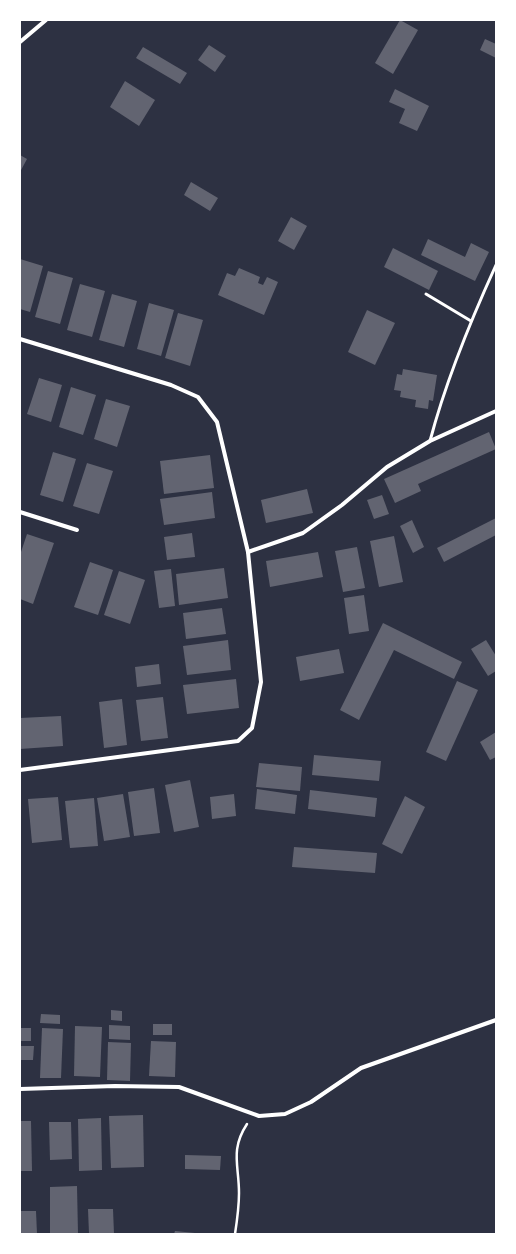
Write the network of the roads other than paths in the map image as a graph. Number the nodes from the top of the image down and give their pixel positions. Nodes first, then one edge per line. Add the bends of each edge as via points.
1 (46, 20) edge
2 (20, 42) edge
3 (496, 265) edge
4 (426, 294) dead end
5 (471, 321) junction
6 (20, 340) edge
7 (496, 411) edge
8 (430, 441) junction
9 (20, 512) edge
10 (77, 530) dead end
11 (248, 552) junction
12 (20, 770) edge
13 (496, 1020) edge
14 (20, 1090) edge

1 - 2 street
3 - 5 lane
4 - 5 lane
5 - 8 lane via 440,405
6 - 11 street via 163,383 198,397 217,422
7 - 8 street
8 - 11 street via 387,467 342,505 303,533
9 - 10 street
11 - 12 street via 261,682 252,728 238,741
13 - 14 street via 362,1068 311,1102 285,1114 259,1116 179,1087 116,1086

